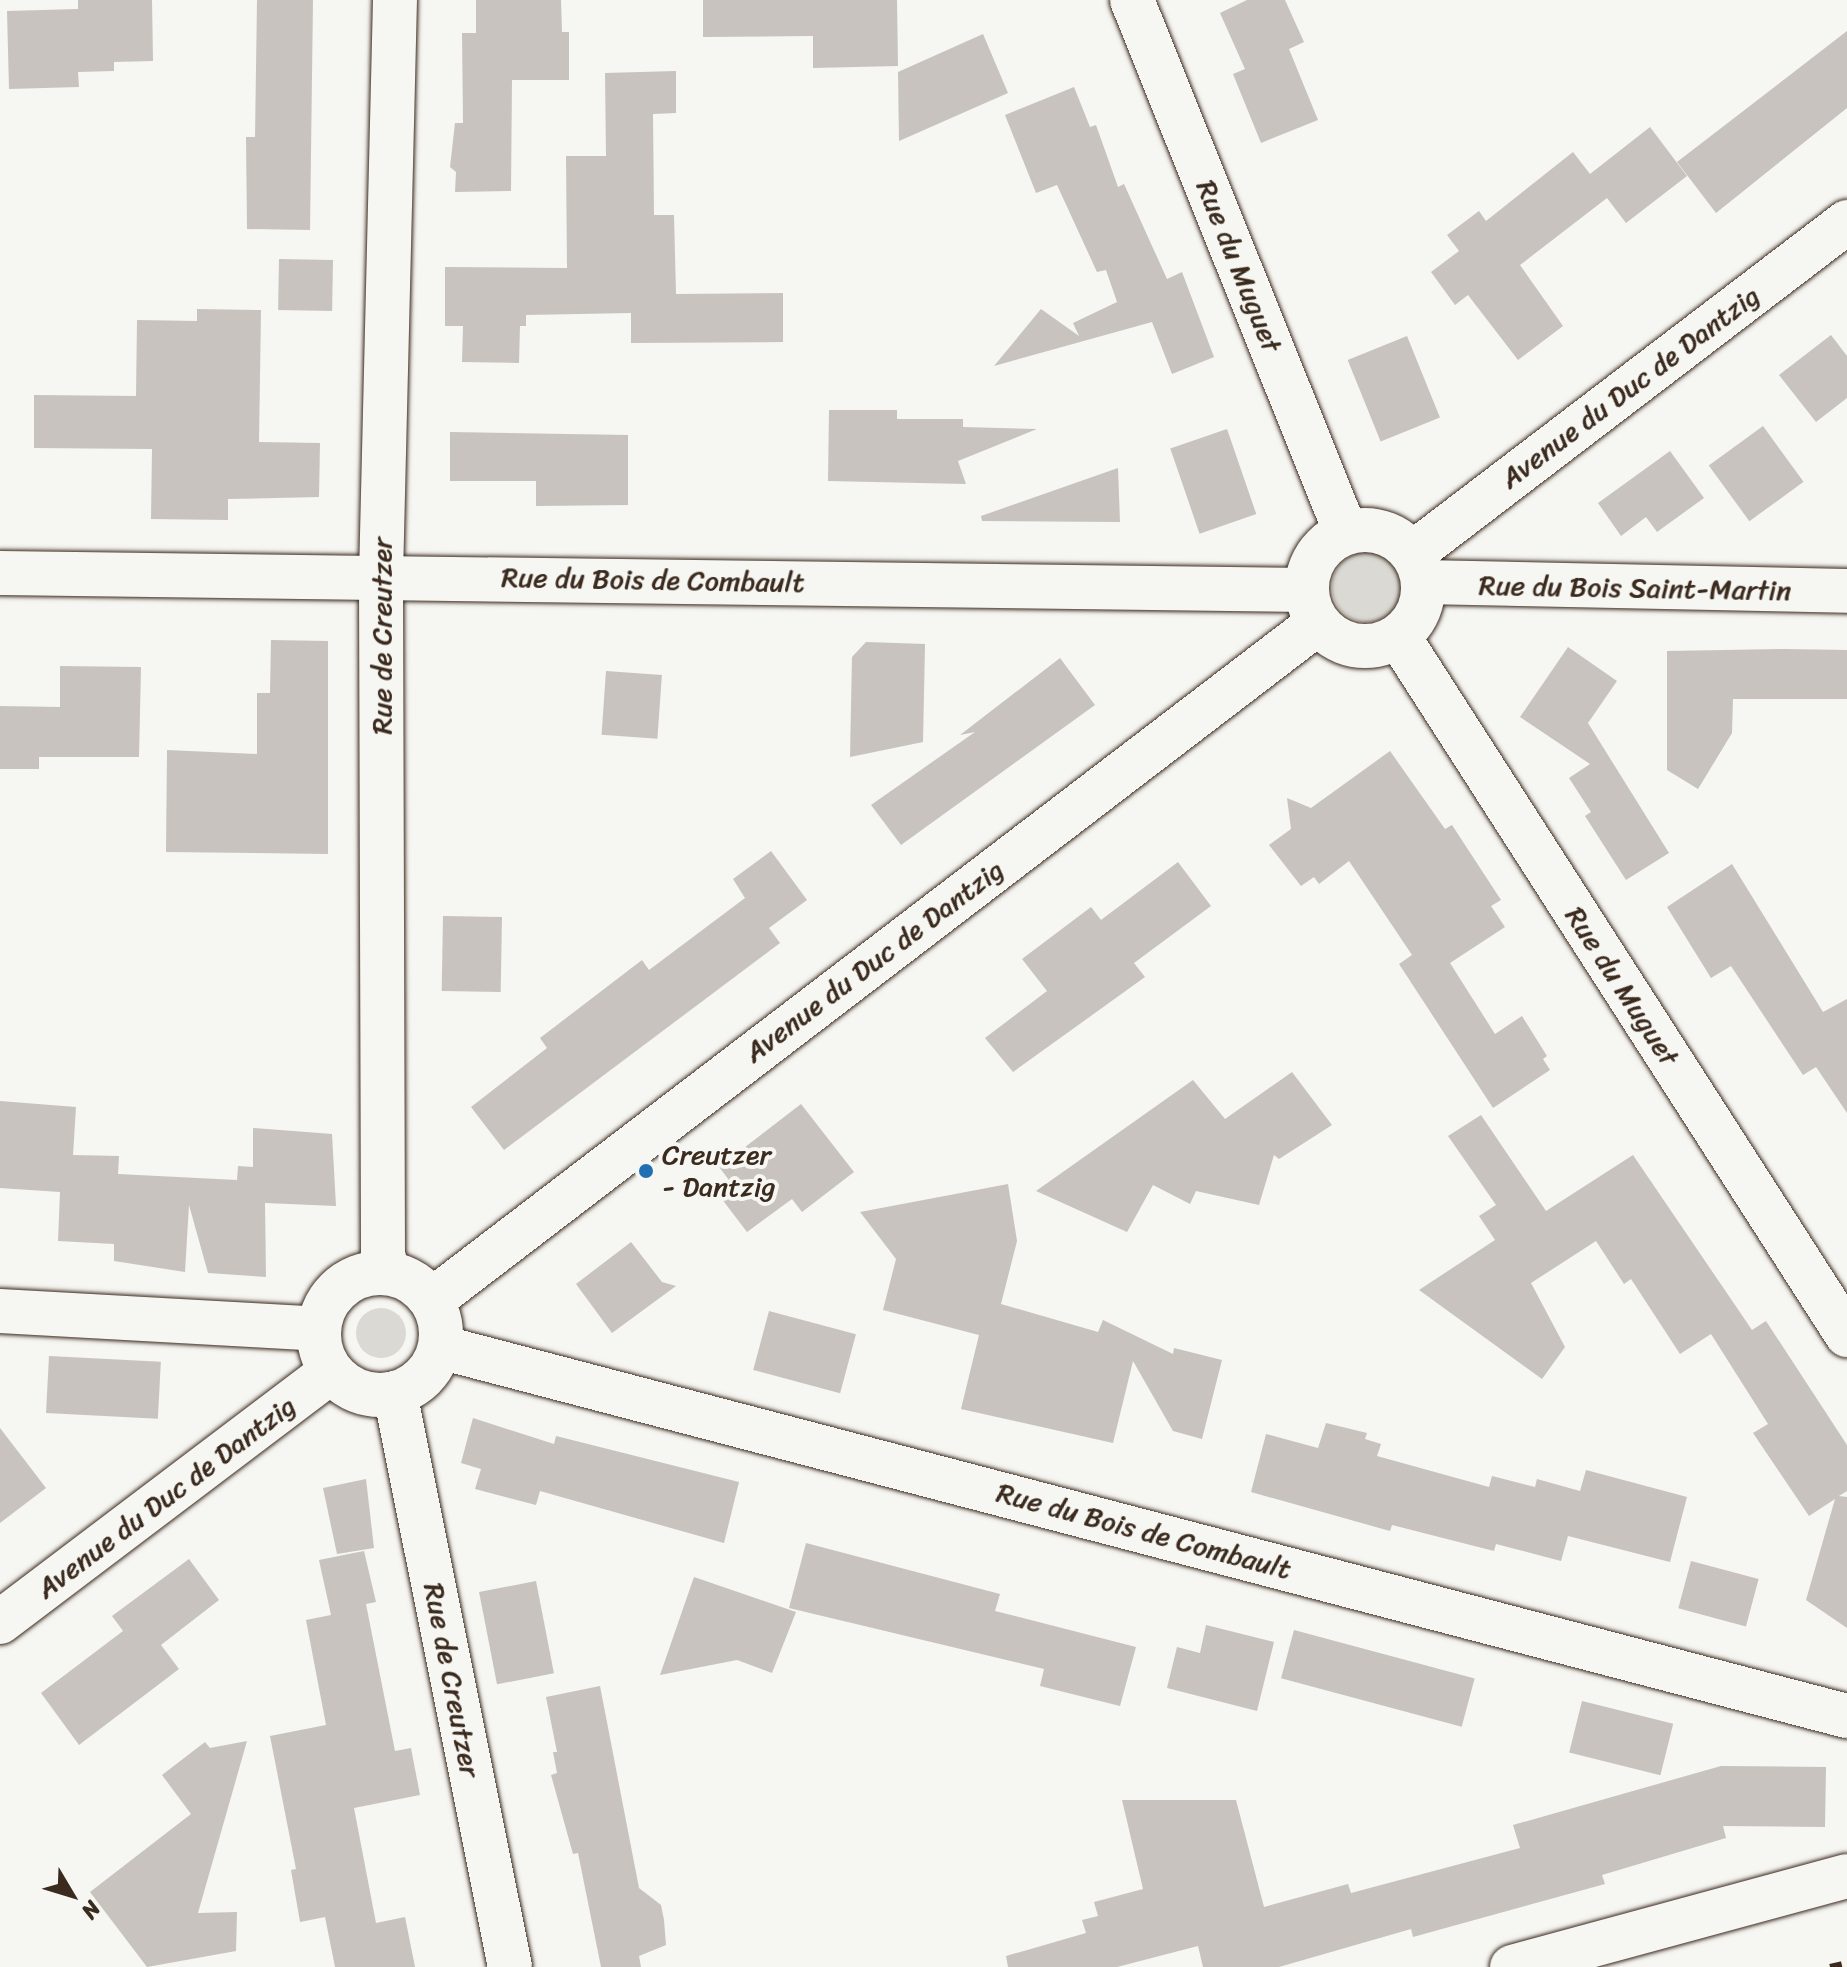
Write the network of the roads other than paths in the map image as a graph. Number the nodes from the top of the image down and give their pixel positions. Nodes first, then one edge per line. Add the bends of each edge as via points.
1 (395, 0) edge
2 (1132, 0) edge
3 (1847, 222) edge
4 (1346, 533) junction
5 (1418, 568) junction
6 (0, 573) edge
7 (381, 576) junction
8 (1847, 591) edge
9 (1313, 606) junction
10 (1398, 636) junction
11 (388, 1272) junction
12 (432, 1300) junction
13 (0, 1311) edge
14 (318, 1329) junction
15 (1847, 1335) edge
16 (440, 1347) junction
17 (331, 1372) junction
18 (395, 1393) junction
19 (0, 1622) edge
20 (1847, 1716) edge
21 (1847, 1876) edge
22 (510, 1967) edge
23 (1512, 1967) edge

1 - 7 street, Rue de Creutzer
2 - 4 street, Rue du Muguet
3 - 5 street, Avenue du Duc de Dantzig
4 - 5 street via 1386,533
4 - 9 street via 1319,552
5 - 8 street, Rue du Bois Saint-Martin
5 - 10 street via 1422,602
6 - 7 street, Rue du Bois de Combault
7 - 9 street, Rue du Bois de Combault
7 - 11 street, Rue de Creutzer via 383,1239
9 - 10 street via 1337,639 1356,645
9 - 12 street, Avenue du Duc de Dantzig
10 - 15 street, Rue du Muguet
11 - 12 street via 420,1286
11 - 14 street via 349,1280 323,1309
12 - 16 street via 440,1323
13 - 14 street
14 - 17 street
16 - 18 street via 425,1375
16 - 20 street, Rue du Bois de Combault
17 - 18 street via 361,1393
17 - 19 street, Avenue du Duc de Dantzig
18 - 22 street, Rue de Creutzer
21 - 23 street

